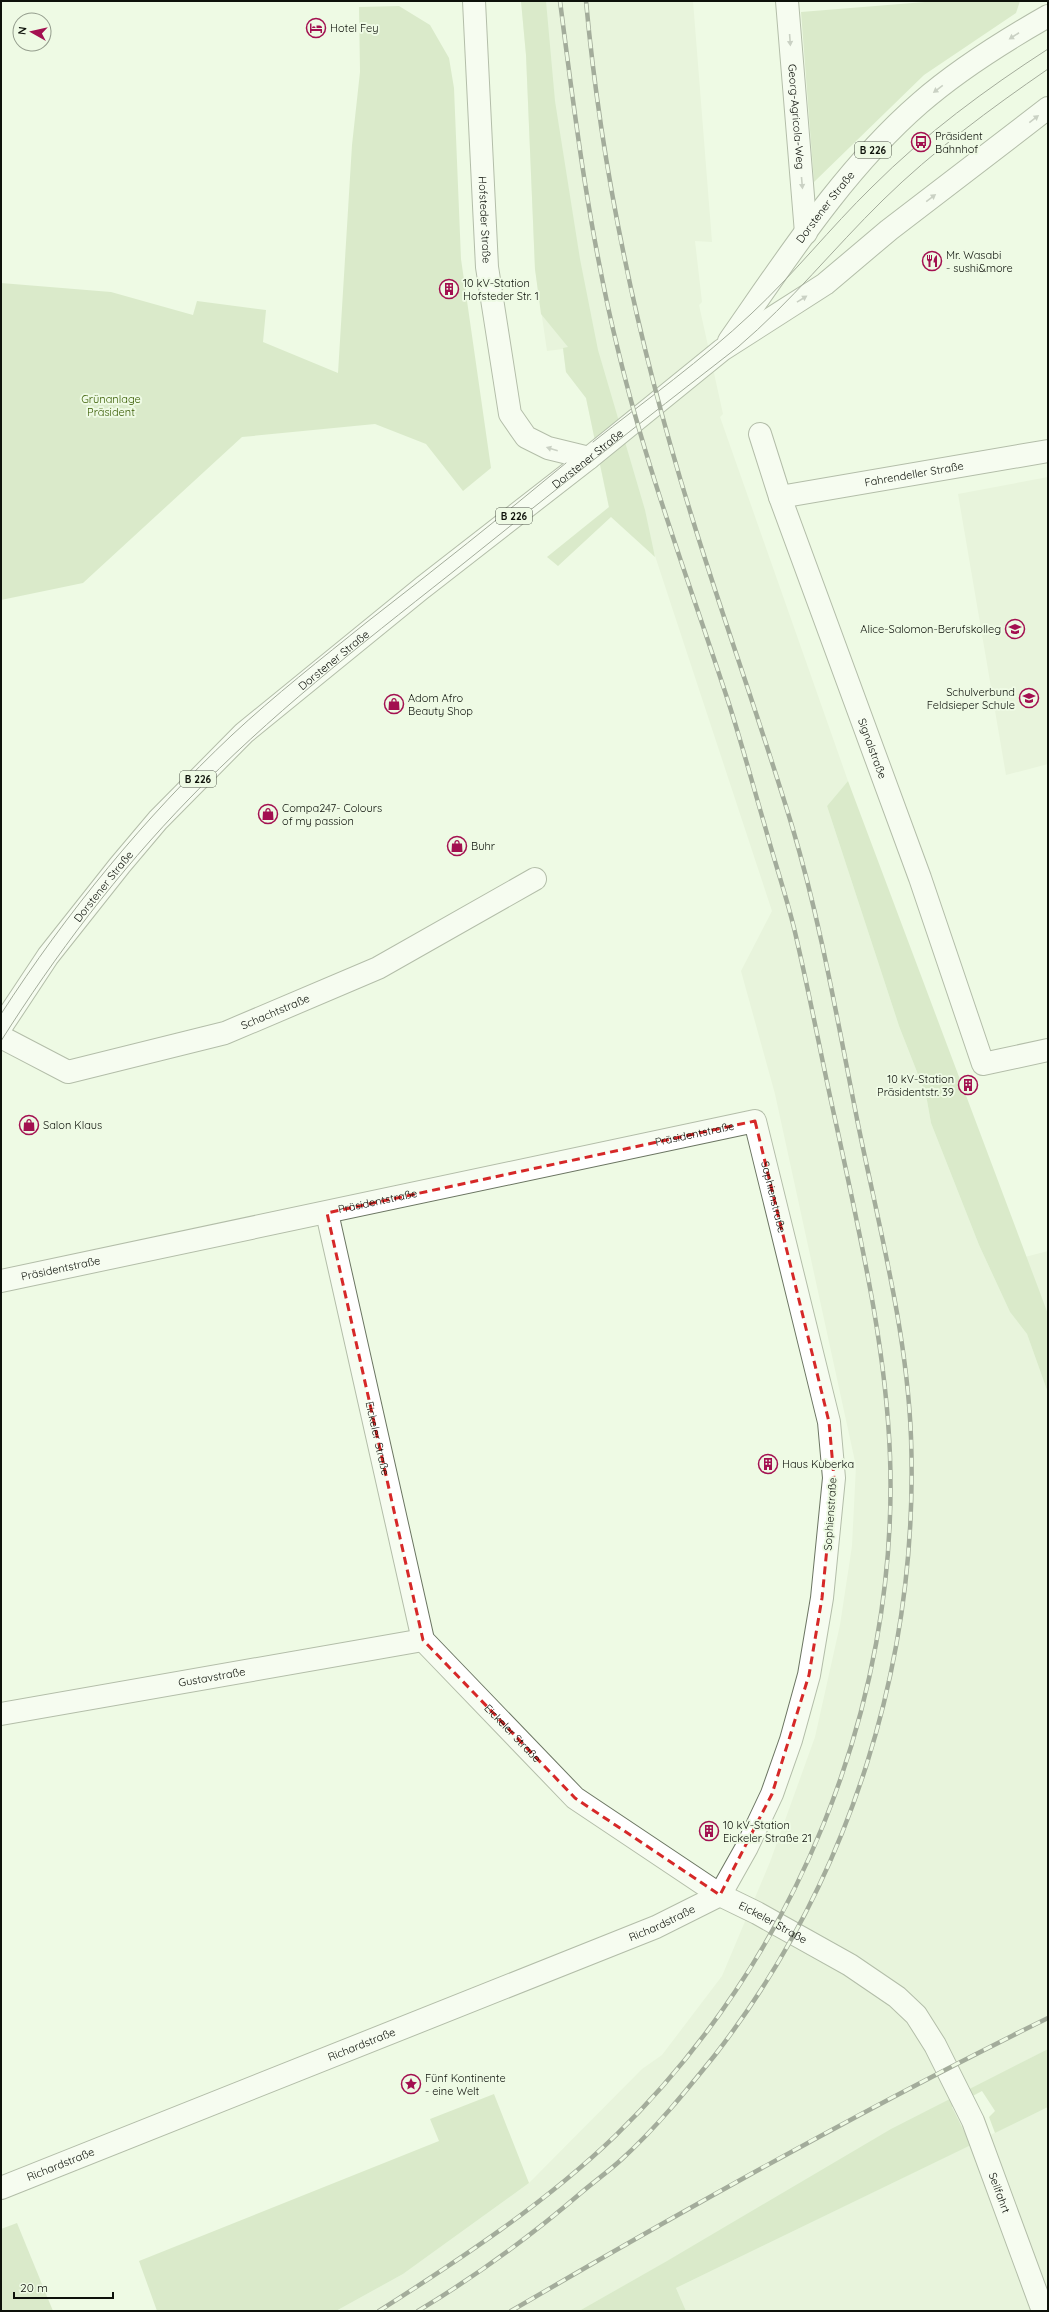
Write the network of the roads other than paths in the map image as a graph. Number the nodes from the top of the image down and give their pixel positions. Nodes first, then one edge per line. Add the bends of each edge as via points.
1 (474, 1) edge
2 (787, 1) edge
3 (1048, 16) edge
4 (1048, 108) edge
5 (806, 233) junction
6 (722, 350) junction
7 (760, 434) dead end
8 (1048, 451) edge
9 (589, 458) junction
10 (780, 497) junction
11 (535, 879) dead end
12 (1, 1027) edge
13 (1, 1037) edge
14 (1048, 1050) edge
15 (755, 1121) joint
16 (327, 1213) junction
17 (1, 1281) edge
18 (423, 1640) junction
19 (1, 1714) edge
20 (720, 1895) junction
21 (951, 2077) joint
22 (1, 2188) edge
23 (1043, 2311) edge

9 -> 1 street, Hofsteder Straße via 548,448 526,437 510,414 487,267
2 -> 5 street, Georg-Agricola-Weg
3 -> 5 street, Dorstener Straße / B 226 via 969,66 920,103 873,149
6 -> 4 street, Dorstener Straße / B 226 via 825,284 889,230
5 - 6 street, Dorstener Straße / B 226
6 - 9 street, Dorstener Straße / B 226
7 - 10 street, Signalstraße
8 - 10 street, Fahrendeller Straße
9 - 12 street, Dorstener Straße / B 226 via 299,686 239,738 158,820 115,871 48,956
10 - 14 street, Signalstraße via 920,878 983,1064
11 - 13 street, Schachtstraße via 378,968 225,1033 68,1072
15 - 16 street, Präsidentstraße
15 - 20 street, Sophienstraße via 829,1422 834,1478 822,1598 809,1675 791,1740 772,1794 747,1847
16 - 17 street, Präsidentstraße
16 - 18 street, Eickeler Straße
18 - 19 street, Gustavstraße
18 - 20 street, Eickeler Straße via 575,1798
20 - 21 street, Eickeler Straße via 758,1913 850,1965 897,1997 916,2015
20 - 22 street, Richardstraße via 656,1927
21 - 23 street, Seilfahrt via 973,2121

